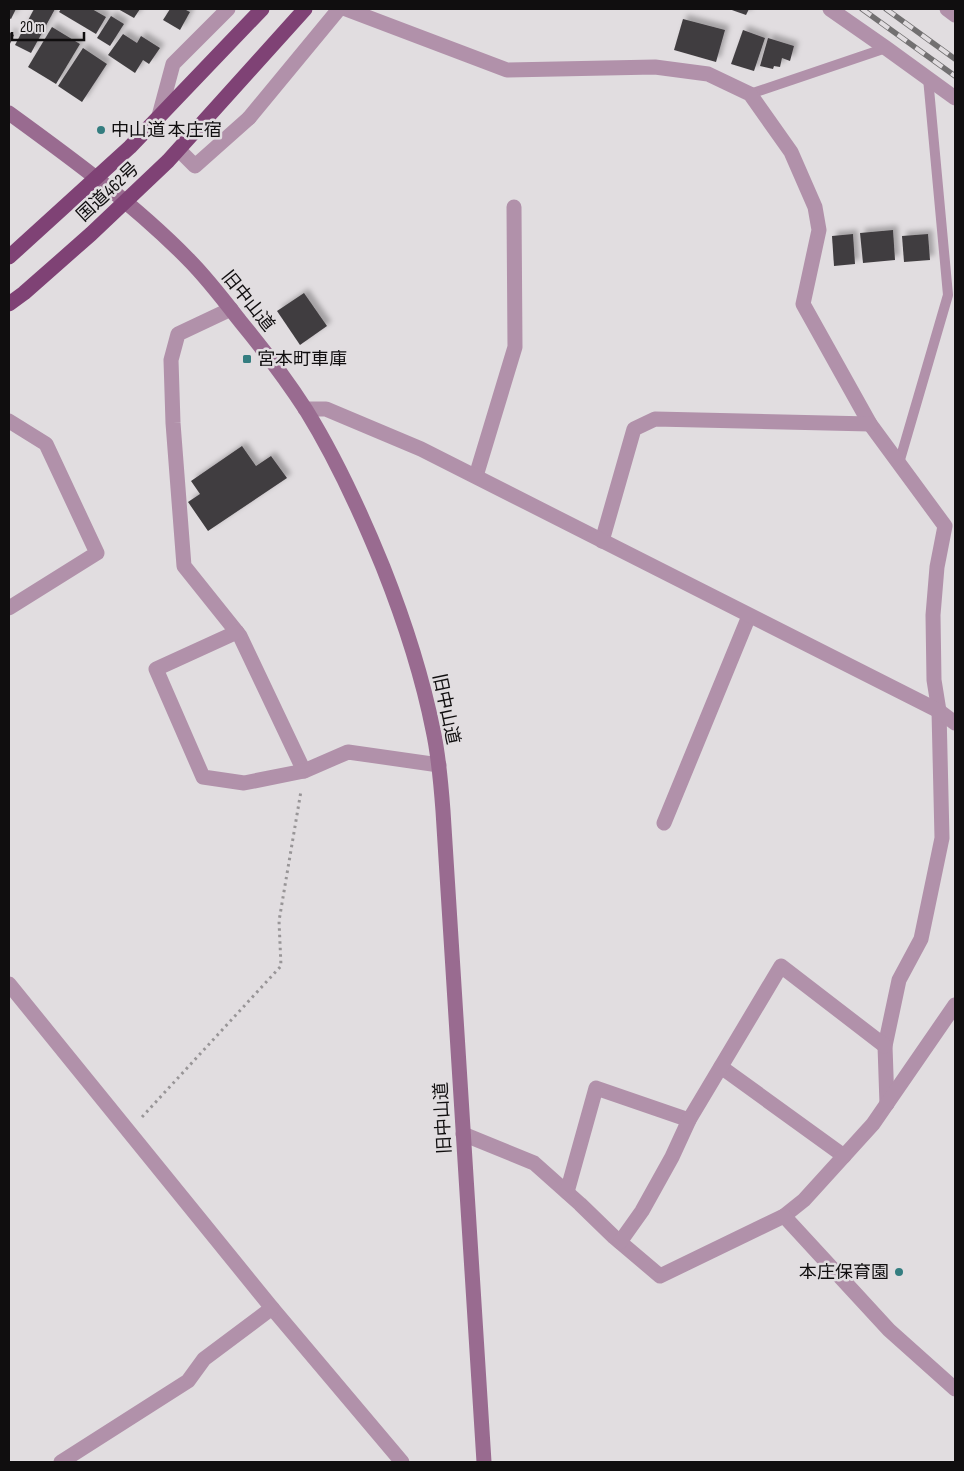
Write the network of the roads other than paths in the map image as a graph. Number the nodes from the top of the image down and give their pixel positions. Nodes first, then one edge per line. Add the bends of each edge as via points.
1 (228, 9) edge
2 (262, 9) edge
3 (304, 9) edge
4 (339, 9) edge
5 (346, 9) edge
6 (830, 9) edge
7 (947, 9) edge
8 (955, 15) edge
9 (886, 48) junction
10 (928, 78) junction
11 (750, 94) junction
12 (955, 98) edge
13 (9, 114) edge
14 (159, 116) junction
15 (179, 150) junction
16 (96, 178) junction
17 (126, 202) junction
18 (514, 207) dead end
19 (9, 257) edge
20 (9, 304) edge
21 (231, 310) junction
22 (305, 409) junction
23 (9, 421) edge
24 (870, 424) junction
25 (899, 463) junction
26 (476, 476) junction
27 (950, 524) edge
28 (602, 541) junction
29 (9, 608) edge
30 (749, 616) junction
31 (237, 632) junction
32 (939, 711) junction
33 (955, 723) edge
34 (439, 765) junction
35 (304, 771) junction
36 (664, 823) dead end
37 (9, 984) edge
38 (955, 1005) edge
39 (950, 1021) edge
40 (885, 1046) junction
41 (721, 1067) junction
42 (887, 1104) junction
43 (689, 1120) junction
44 (463, 1134) junction
45 (844, 1156) junction
46 (567, 1192) junction
47 (784, 1216) junction
48 (620, 1242) junction
49 (272, 1308) junction
50 (955, 1389) edge
51 (61, 1462) edge
52 (402, 1462) edge
53 (484, 1462) edge

1 - 14 street via 173,64
2 - 14 highway, 国道462号
3 - 15 highway, 国道462号
4 - 15 street via 249,118 195,166
5 - 11 street via 507,70 654,67 708,74
6 - 9 street
7 - 8 street
9 - 10 street
9 - 11 lane
10 - 12 street
10 - 25 lane via 948,295
11 - 24 street via 791,152 815,207 819,230 803,304
13 - 16 main road, 旧中山道
14 - 16 highway, 国道462号
15 - 17 highway, 国道462号
16 - 17 main road, 旧中山道
16 - 19 highway, 国道462号
17 - 20 highway, 国道462号
17 - 21 main road, 旧中山道 via 189,260
18 - 26 street via 515,347
21 - 22 main road, 旧中山道
21 - 31 street via 178,334 171,360 184,566
22 - 26 street via 326,410 421,448
22 - 34 main road, 旧中山道 via 338,466 370,534 397,604 418,668
23 - 29 street via 46,444 97,553
24 - 25 street
24 - 28 street via 655,419 634,429
25 - 27 street
26 - 28 street
27 - 32 street via 937,567 933,616 934,680
28 - 30 street
30 - 32 street
30 - 36 street
31 - 35 street
31 - 35 street via 156,669 203,777 244,783
32 - 33 street
32 - 40 street via 942,838 921,939 899,980
34 - 35 street via 348,752
34 - 44 main road, 旧中山道
37 - 49 street
38 - 39 street
39 - 42 street
40 - 41 street via 782,966
40 - 42 street
41 - 43 street
41 - 45 street
42 - 45 street
43 - 46 street via 596,1088
43 - 48 street via 642,1212
44 - 46 street via 534,1163
44 - 53 main road, 旧中山道
45 - 47 street via 804,1200
46 - 48 street
47 - 48 street via 660,1276
47 - 50 street via 889,1330
49 - 51 street via 204,1358 188,1381
49 - 52 street

